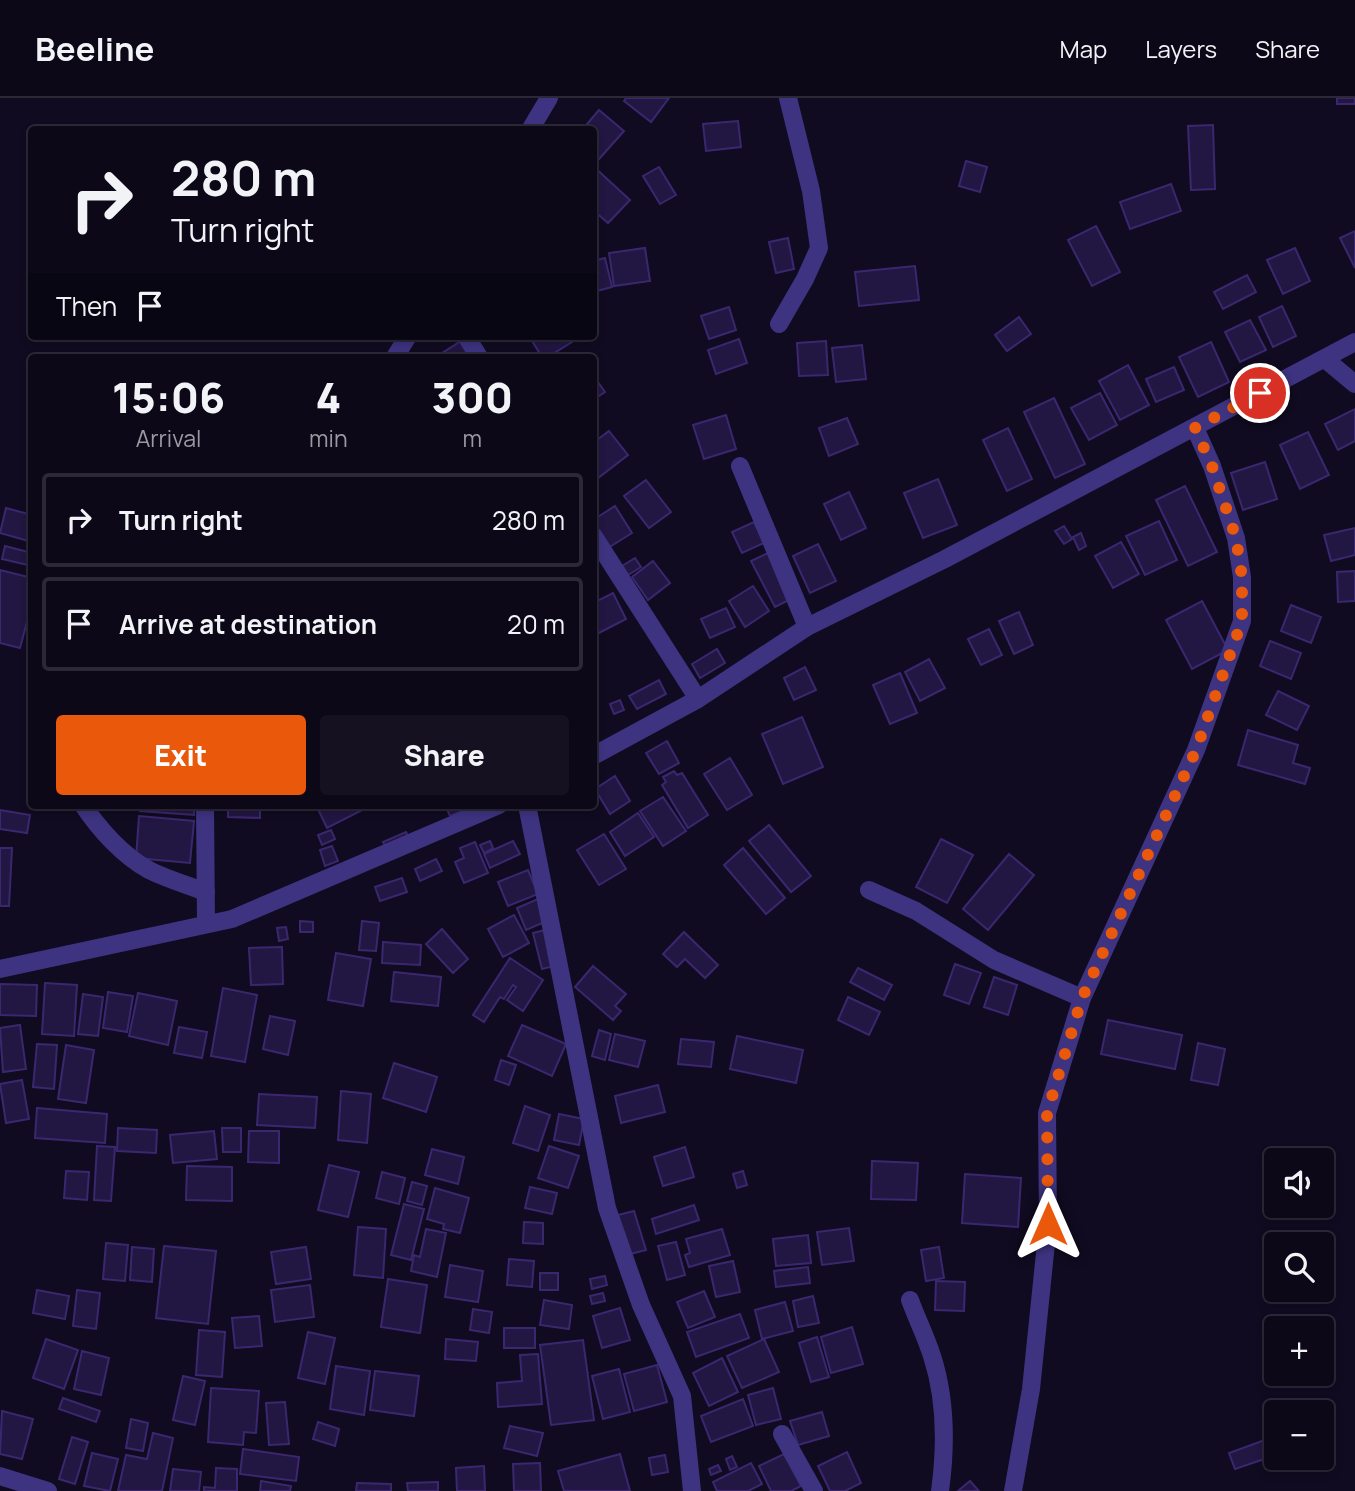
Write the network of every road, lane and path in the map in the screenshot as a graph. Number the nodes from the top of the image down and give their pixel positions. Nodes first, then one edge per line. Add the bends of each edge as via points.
1 (549, 98) edge
2 (788, 98) edge
3 (532, 126) edge
4 (779, 324) dead end
5 (1355, 342) edge
6 (1325, 359) junction
7 (1355, 384) edge
8 (1195, 428) junction
9 (740, 466) dead end
10 (597, 541) edge
11 (807, 627) junction
12 (698, 699) junction
13 (597, 754) edge
14 (86, 809) edge
15 (205, 809) edge
16 (490, 809) edge
17 (528, 809) edge
18 (869, 890) dead end
19 (206, 892) junction
20 (206, 923) junction
21 (0, 969) edge
22 (1082, 998) junction
23 (909, 1300) dead end
24 (782, 1434) dead end
25 (0, 1476) edge
26 (48, 1491) edge
27 (692, 1491) edge
28 (814, 1491) edge
29 (940, 1491) edge
30 (1013, 1491) edge

1 - 3 street
2 - 4 street via 811,191 819,248
5 - 6 street
6 - 7 street
6 - 8 street
8 - 11 street
8 - 22 street via 1236,538 1242,621 1196,750
9 - 11 street
10 - 12 street
11 - 12 street
12 - 13 street
14 - 19 street via 124,852 148,870
15 - 19 street
16 - 20 street via 232,919
17 - 27 street via 607,1208 641,1305 682,1396
18 - 22 street via 916,911 994,960
19 - 20 street
20 - 21 street
22 - 30 street via 1047,1113 1048,1224 1031,1388
23 - 29 street via 933,1357 943,1409
24 - 28 street
25 - 26 street

